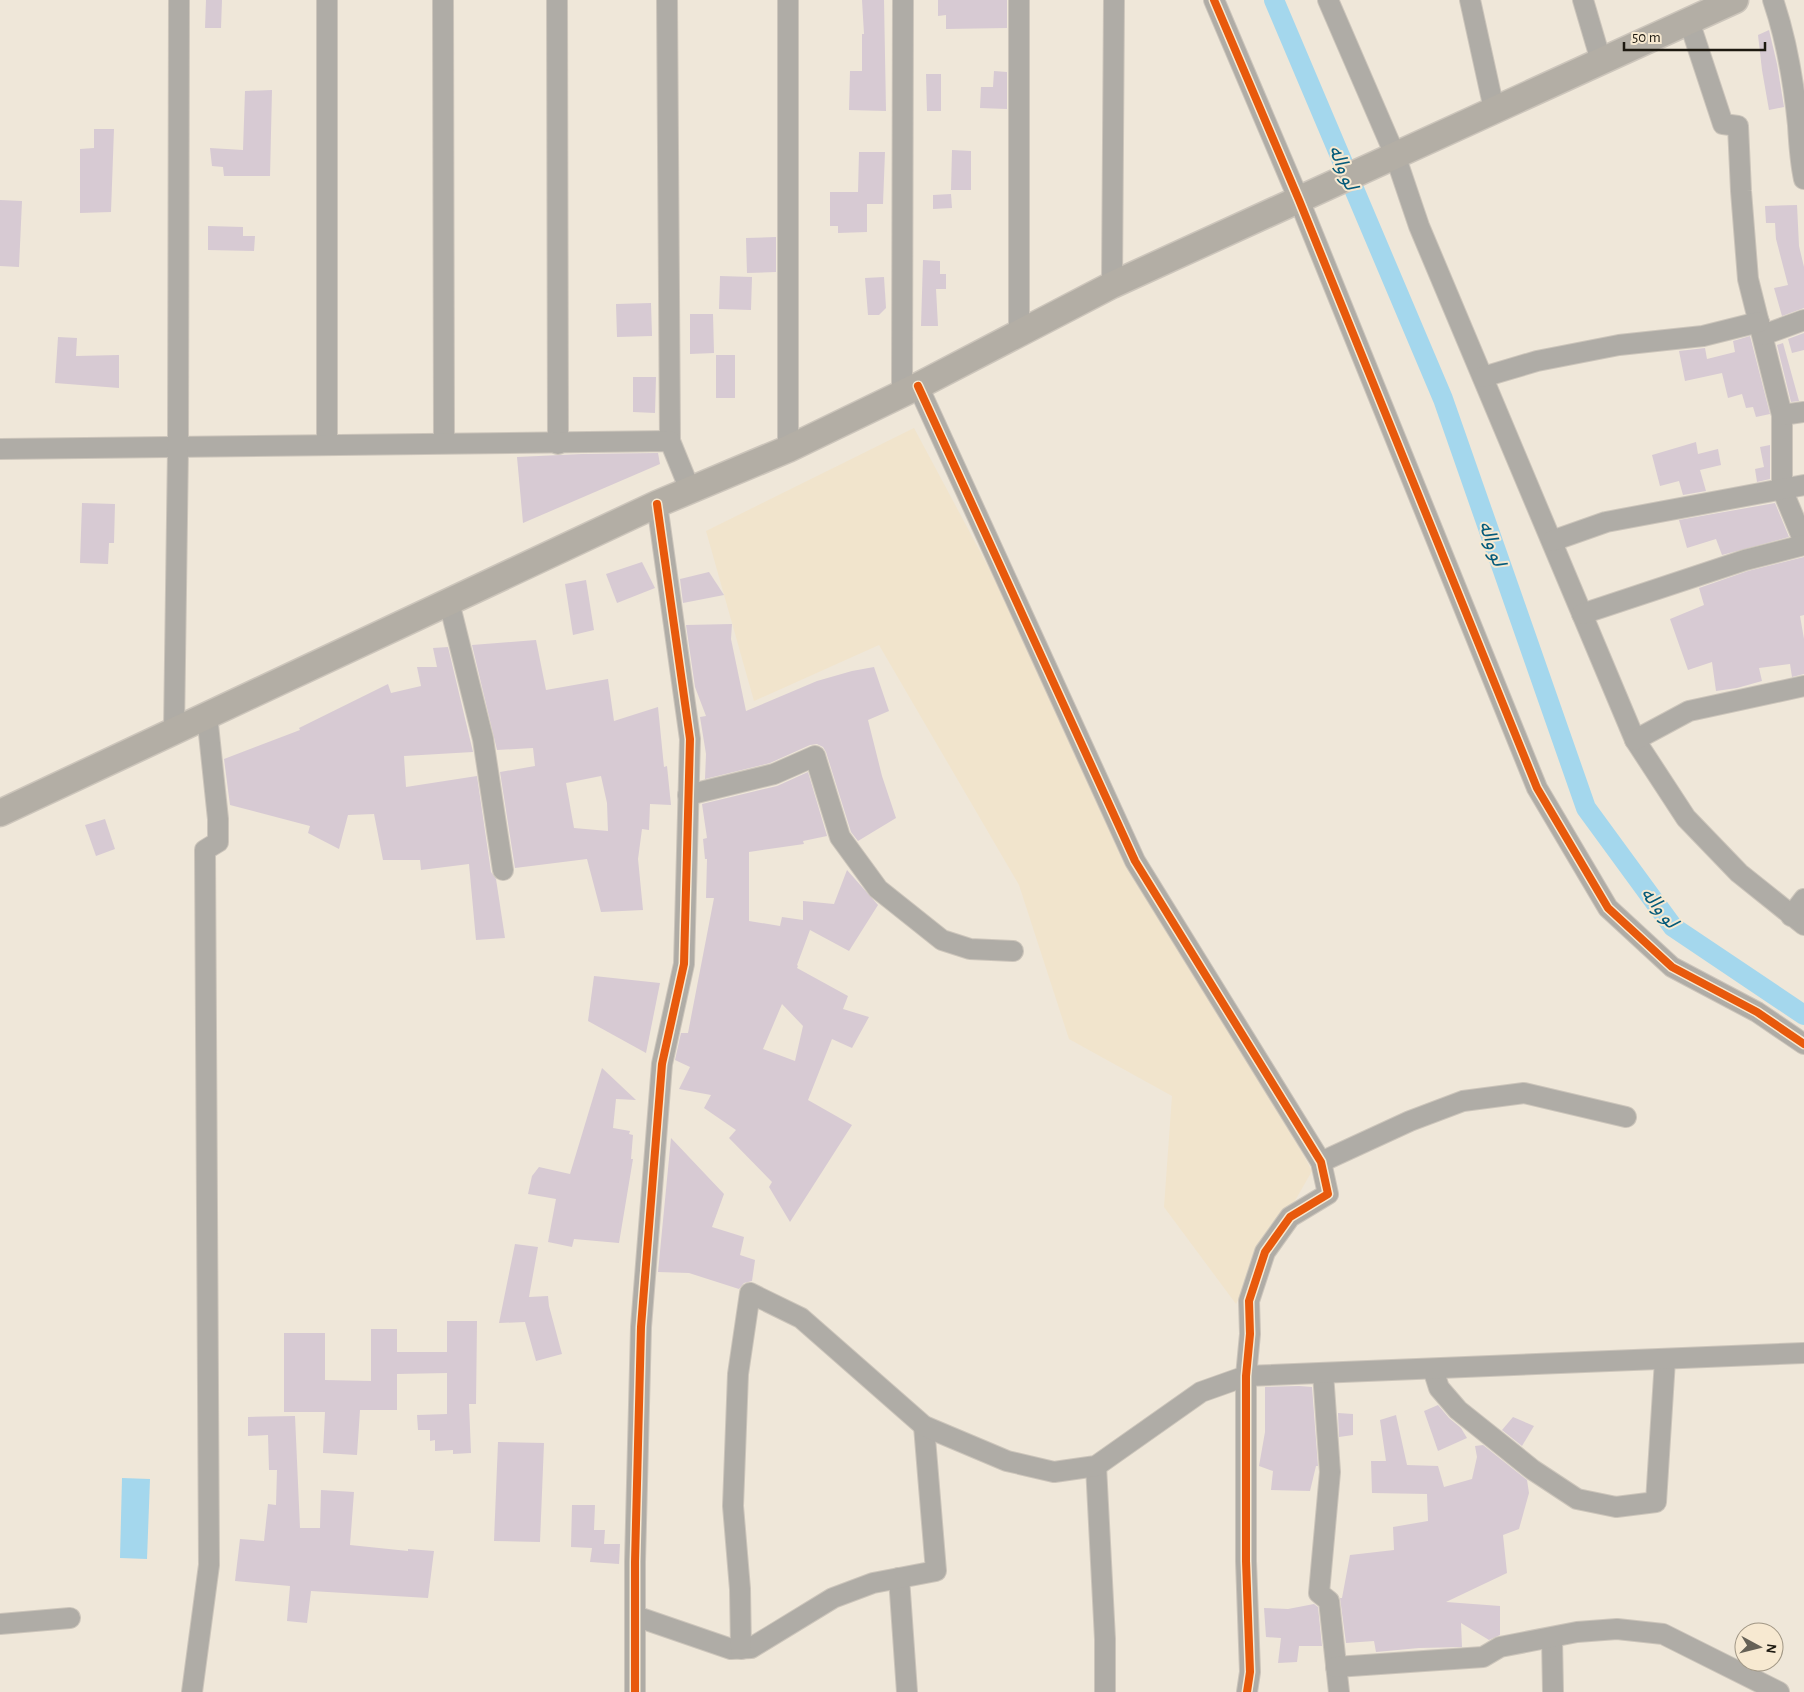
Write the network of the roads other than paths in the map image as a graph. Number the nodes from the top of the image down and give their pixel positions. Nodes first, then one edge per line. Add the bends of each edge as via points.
1 (179, 0) edge
2 (327, 0) edge
3 (443, 0) edge
4 (557, 0) edge
5 (667, 0) edge
6 (788, 0) edge
7 (903, 0) edge
8 (1019, 0) edge
9 (1114, 0) edge
10 (1214, 0) edge
11 (1328, 0) edge
12 (1470, 0) edge
13 (1583, 0) edge
14 (1735, 0) edge
15 (1773, 0) edge
16 (1689, 21) junction
17 (1602, 60) junction
18 (1494, 109) junction
19 (1395, 154) junction
20 (1804, 179) edge
21 (1299, 200) junction
22 (1112, 286) junction
23 (1804, 320) edge
24 (1761, 329) junction
25 (1018, 333) junction
26 (1483, 377) junction
27 (910, 389) junction
28 (1804, 412) edge
29 (1782, 415) junction
30 (670, 441) junction
31 (444, 443) junction
32 (558, 444) junction
33 (327, 445) junction
34 (178, 448) junction
35 (0, 449) edge
36 (788, 449) junction
37 (1804, 485) edge
38 (1782, 488) junction
39 (690, 490) junction
40 (657, 504) junction
41 (1552, 541) junction
42 (1804, 543) edge
43 (448, 602) junction
44 (1582, 614) junction
45 (1804, 686) edge
46 (207, 715) junction
47 (174, 731) junction
48 (1635, 740) junction
49 (688, 795) junction
50 (0, 813) edge
51 (503, 870) dead end
52 (1804, 899) edge
53 (1798, 920) edge
54 (1013, 951) dead end
55 (1804, 1044) edge
56 (1626, 1117) dead end
57 (1321, 1162) junction
58 (1804, 1352) edge
59 (1665, 1360) junction
60 (1247, 1367) junction
61 (1433, 1369) junction
62 (1323, 1373) junction
63 (924, 1426) junction
64 (1096, 1466) junction
65 (899, 1578) junction
66 (636, 1616) junction
67 (70, 1618) dead end
68 (0, 1624) edge
69 (1552, 1638) junction
70 (741, 1648) junction
71 (1336, 1667) junction
72 (192, 1692) edge
73 (635, 1692) edge
74 (907, 1692) edge
75 (1105, 1692) edge
76 (1247, 1692) edge
77 (1338, 1692) edge
78 (1553, 1692) edge
79 (1779, 1692) edge

1 - 34 street
2 - 33 street
3 - 31 street
4 - 32 street
5 - 30 street
6 - 36 street
7 - 27 street
8 - 25 street
9 - 22 street
10 - 21 street
11 - 19 street
12 - 18 street
13 - 17 street
14 - 16 main road
15 - 20 street via 1782,25
16 - 17 main road
16 - 24 street via 1723,124 1738,126 1748,279
17 - 18 main road
18 - 19 main road
19 - 21 main road
19 - 26 street via 1419,226
21 - 22 main road
21 - 55 street via 1537,788 1608,908 1672,967 1756,1012
22 - 25 main road
23 - 24 street
24 - 26 street via 1619,344 1537,361
24 - 29 street
25 - 27 main road
26 - 41 street
27 - 36 main road
27 - 57 street via 1135,861
28 - 29 street
29 - 38 street
30 - 32 street
30 - 39 street
31 - 32 street
31 - 33 street
33 - 34 street
34 - 35 street
34 - 47 street
36 - 39 main road
37 - 38 street
38 - 41 street via 1606,522
38 - 42 street
39 - 40 main road
40 - 43 main road
40 - 49 street via 690,739
41 - 44 street
42 - 44 street
43 - 46 main road
43 - 51 street via 483,739
44 - 48 street
45 - 48 street via 1689,710
46 - 47 main road
46 - 72 street via 218,819 218,842 205,850 209,1565
47 - 50 main road
48 - 53 street via 1686,818 1739,873
49 - 54 street via 774,774 815,756 840,837 878,889 942,940 970,949
49 - 66 street via 684,964 662,1064 641,1326
52 - 53 street
56 - 57 street via 1524,1093 1463,1101 1410,1121
57 - 60 street via 1328,1194 1290,1217 1265,1252 1249,1301
58 - 59 street
59 - 61 street
59 - 61 street via 1656,1502 1616,1506 1577,1498 1533,1470 1458,1410 1439,1388
60 - 62 street
60 - 64 street via 1200,1392
60 - 76 street via 1246,1561 1250,1672
61 - 62 street
62 - 71 street via 1330,1472 1319,1593 1329,1601
63 - 64 street via 1007,1461 1054,1472
63 - 65 street via 936,1571
63 - 70 street via 801,1318 750,1293 738,1374 733,1506
64 - 75 street
65 - 70 street via 873,1583 833,1598 751,1648
65 - 74 street
66 - 70 street via 731,1649
66 - 73 street
67 - 68 street
69 - 71 street via 1500,1647 1482,1657
69 - 78 street
69 - 79 street via 1617,1628 1663,1634
71 - 77 street

